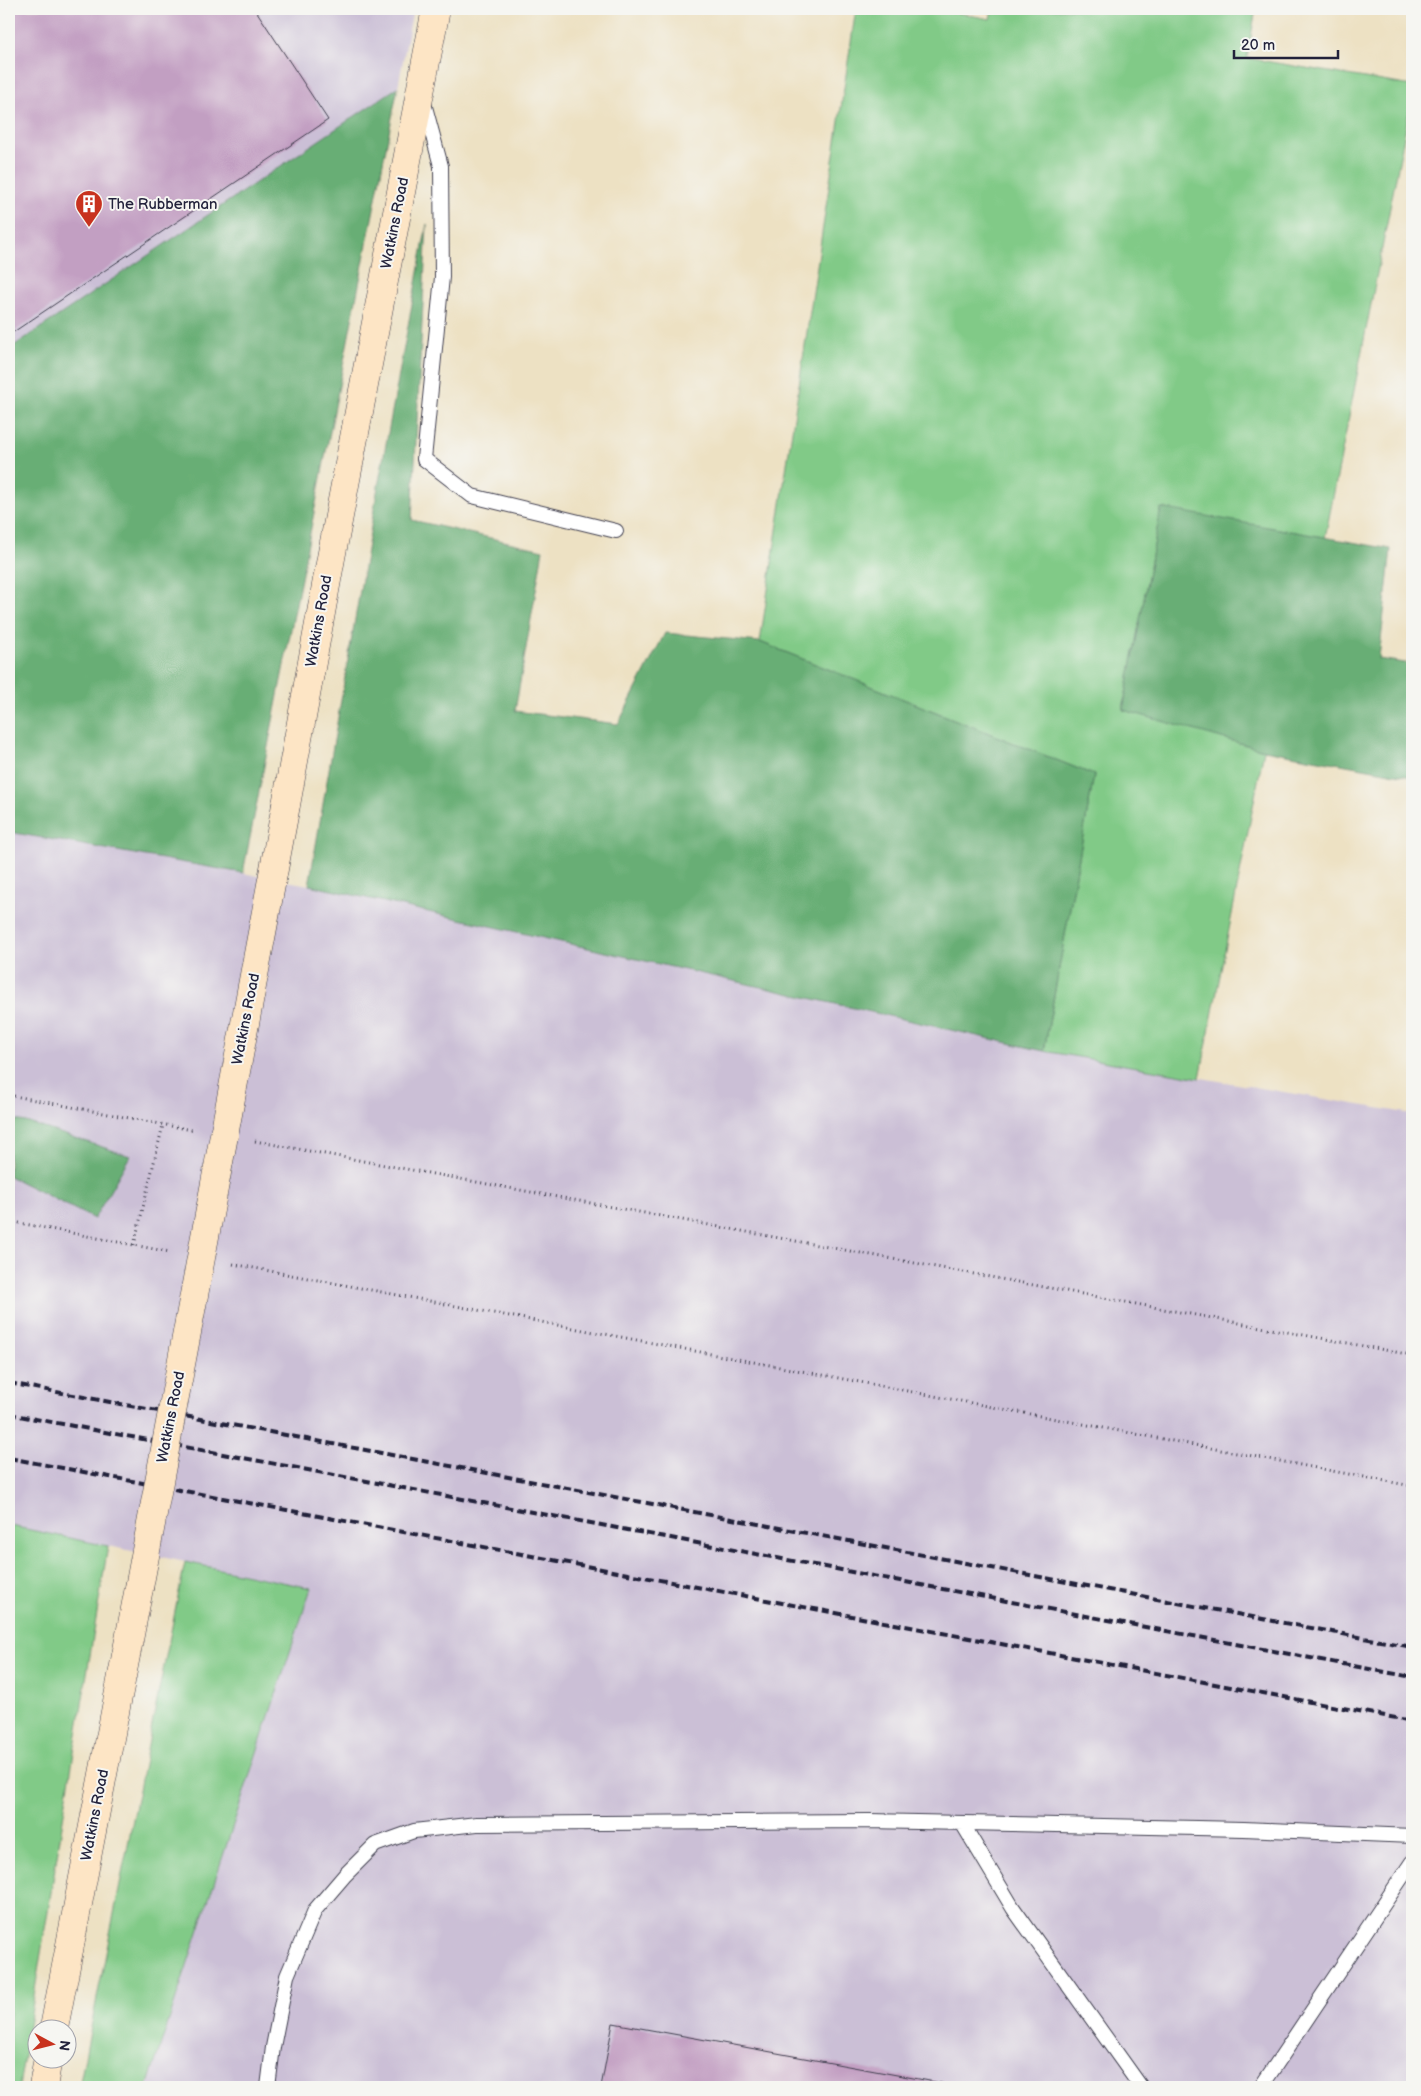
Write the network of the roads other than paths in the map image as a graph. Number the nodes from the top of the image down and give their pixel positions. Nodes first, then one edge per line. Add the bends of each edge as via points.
1 (436, 9) edge
2 (420, 90) junction
3 (616, 531) dead end
4 (962, 1823) junction
5 (1412, 1836) edge
6 (1412, 1862) edge
7 (56, 2018) edge
8 (46, 2068) edge
9 (43, 2087) edge
10 (268, 2087) edge
11 (1141, 2087) edge
12 (1261, 2087) edge

1 - 2 street, Watkins Road
2 - 3 lane via 441,166 442,277 424,459 472,496
2 - 7 street, Watkins Road, bridge
4 - 5 lane
4 - 10 lane via 477,1824 414,1831 375,1845 345,1875 312,1919 287,1976
4 - 11 lane via 1013,1908
6 - 12 lane
8 - 9 street

